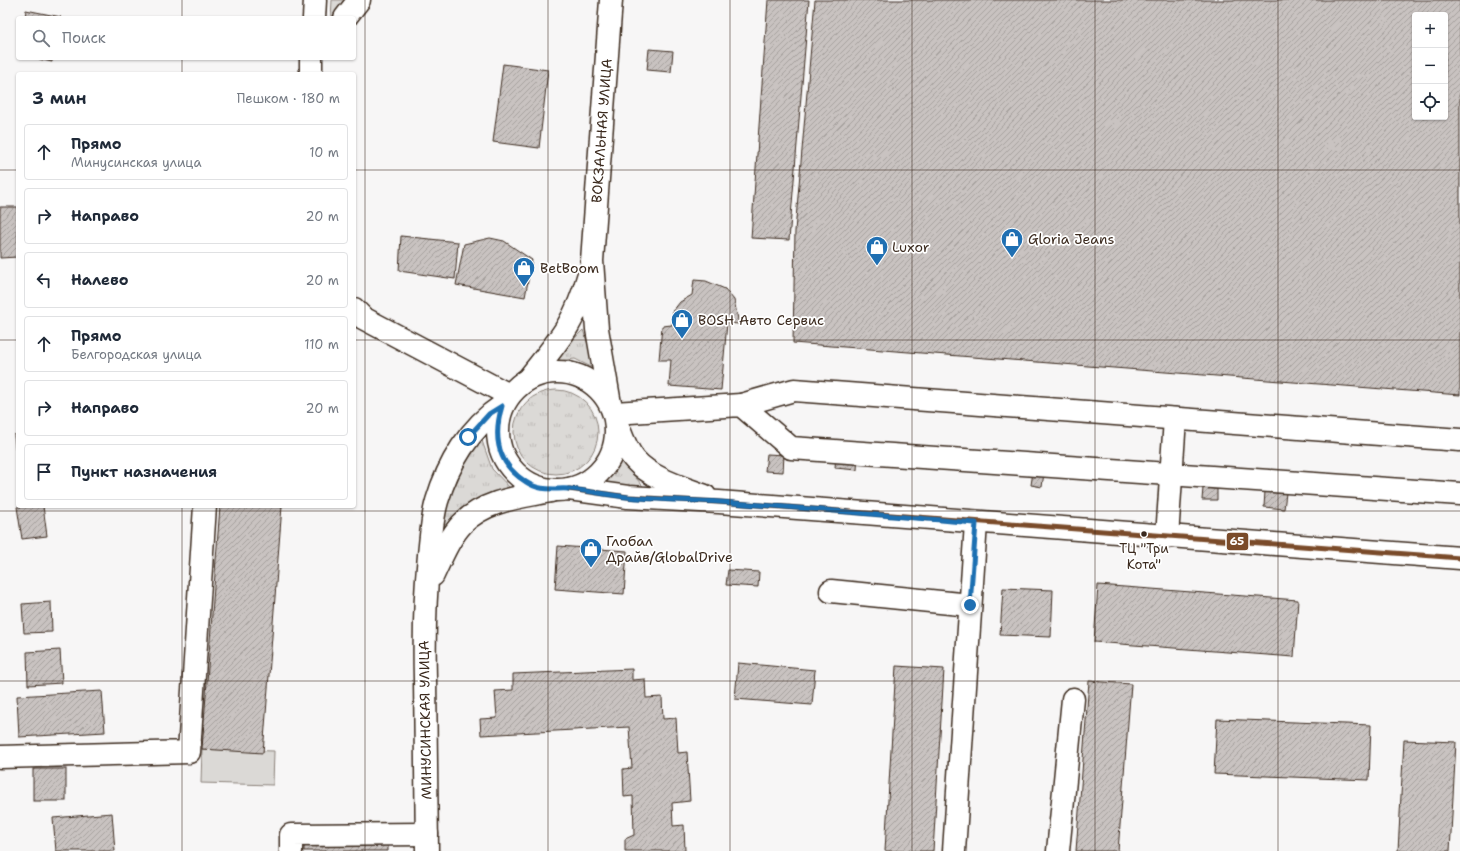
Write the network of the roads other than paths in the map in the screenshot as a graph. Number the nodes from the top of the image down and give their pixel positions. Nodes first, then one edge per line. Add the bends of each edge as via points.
1 (315, 0) edge
2 (359, 0) edge
3 (611, 0) edge
4 (314, 16) edge
5 (347, 16) edge
6 (592, 261) junction
7 (356, 312) edge
8 (529, 378) junction
9 (506, 400) junction
10 (741, 405) junction
11 (613, 413) junction
12 (1174, 419) junction
13 (1460, 440) edge
14 (1172, 474) junction
15 (562, 490) junction
16 (1460, 494) edge
17 (719, 502) junction
18 (205, 508) edge
19 (976, 523) junction
20 (1167, 537) junction
21 (1460, 558) edge
22 (426, 589) junction
23 (831, 591) dead end
24 (970, 605) junction
25 (1073, 699) dead end
26 (0, 757) edge
27 (427, 843) edge
28 (291, 851) edge
29 (954, 851) edge
30 (1058, 851) edge

1 - 4 main road
2 - 5 main road
3 - 6 main road, ВОКЗАЛЬНАЯ УЛИЦА
6 - 8 main road, ВОКЗАЛЬНАЯ УЛИЦА via 582,298 566,332
6 - 11 main road, ВОКЗАЛЬНАЯ УЛИЦА via 597,329
7 - 9 main road
8 - 9 main road via 518,385
8 - 11 main road via 555,371 581,376 602,392
9 - 15 main road via 498,420 497,434 506,462 515,474 527,483 541,488
9 - 22 main road, МИНУСИНСКАЯ УЛИЦА via 468,437 443,483 433,525
10 - 11 main road
10 - 12 main road via 794,390
10 - 14 main road via 792,448
11 - 15 main road via 614,446 609,459 592,478
11 - 17 main road via 628,450 648,472
12 - 13 main road
12 - 14 main road
14 - 16 main road
14 - 20 main road
15 - 17 main road
15 - 22 main road, МИНУСИНСКАЯ УЛИЦА via 504,501 474,515 462,524 449,543
17 - 19 main road
18 - 26 main road via 189,752
19 - 20 main road
19 - 24 main road
20 - 21 main road
22 - 27 main road, МИНУСИНСКАЯ УЛИЦА via 424,635
23 - 24 main road
24 - 29 main road
25 - 30 main road
27 - 28 main road via 291,835

